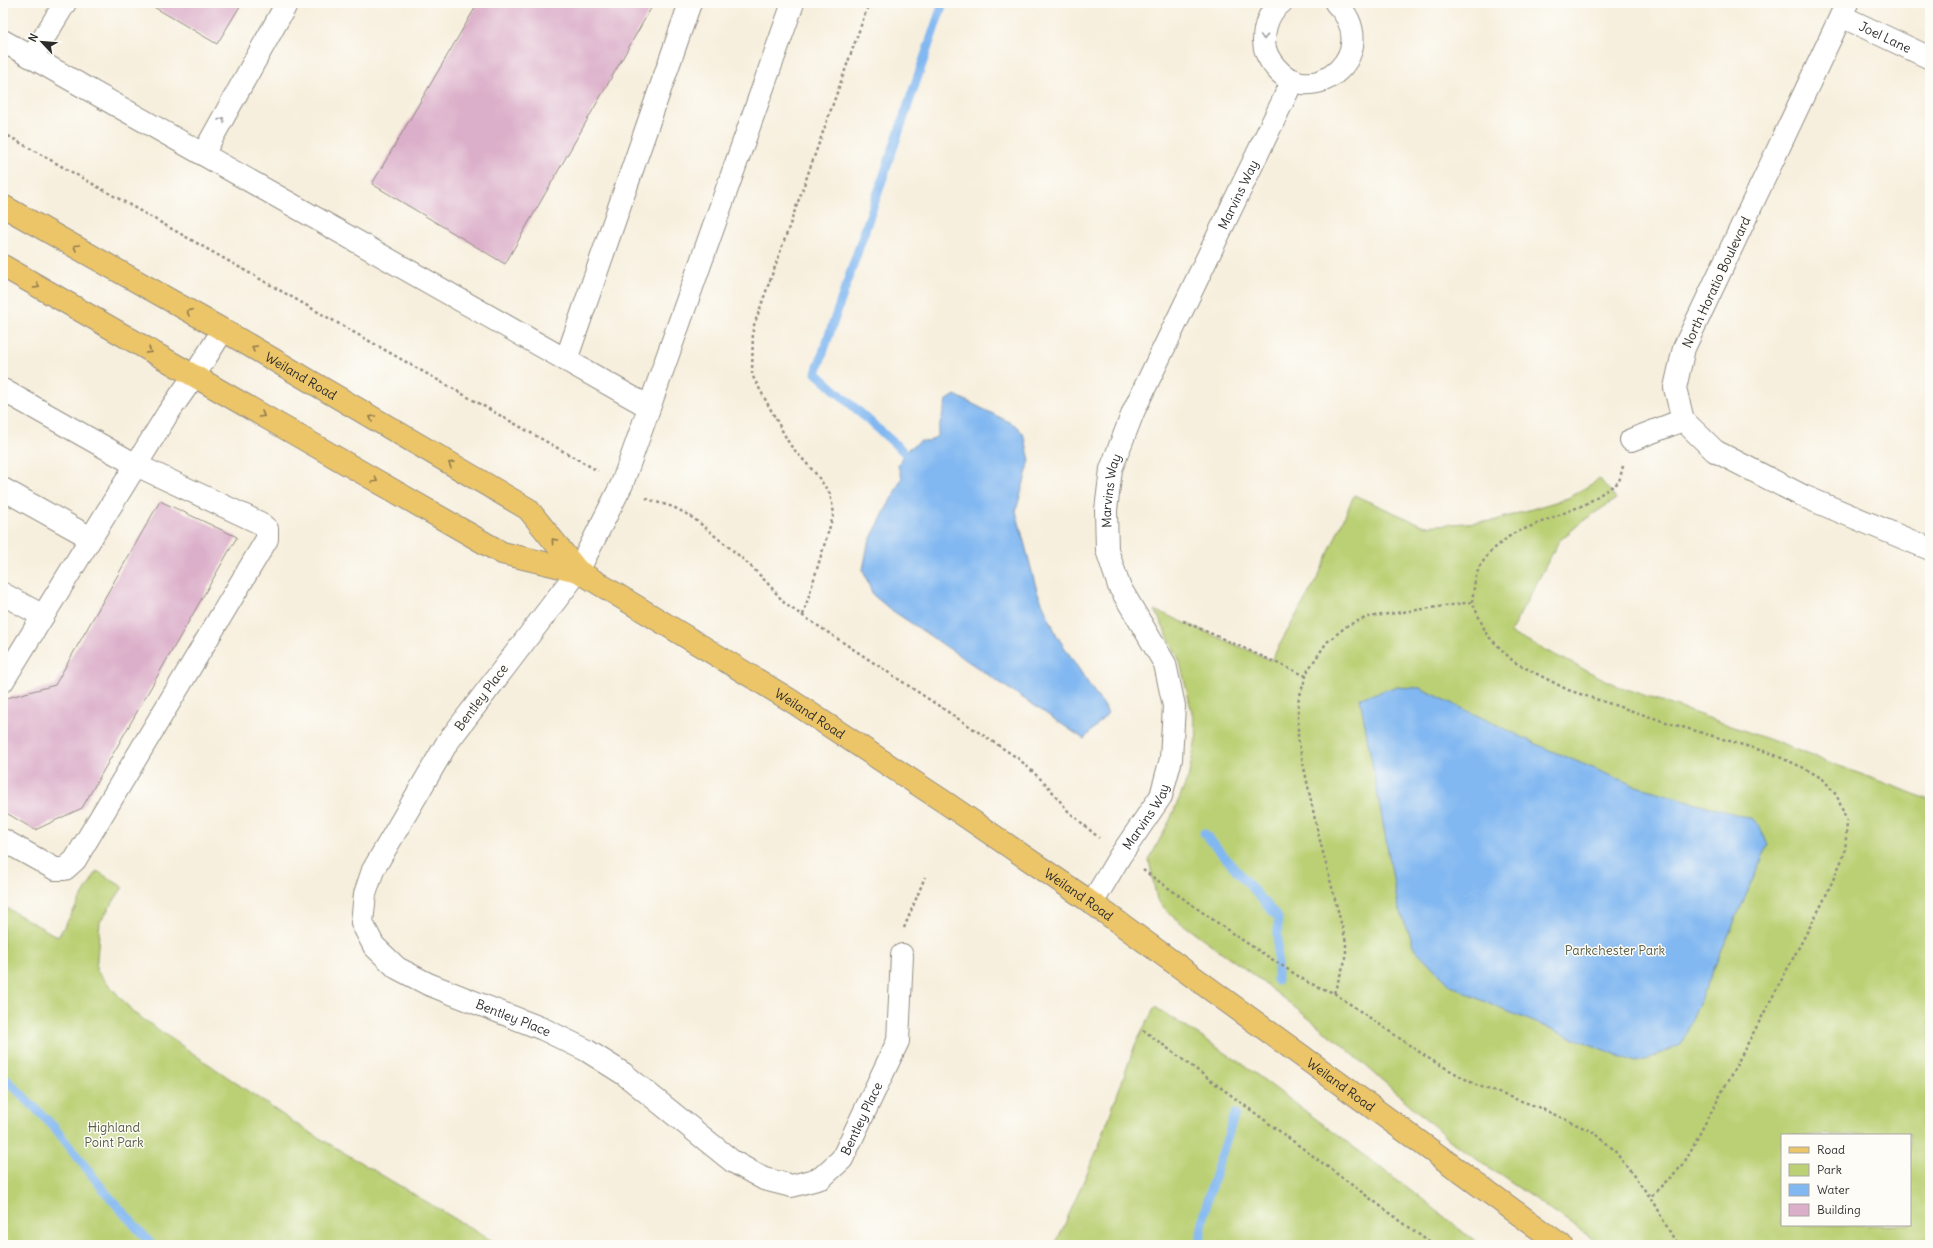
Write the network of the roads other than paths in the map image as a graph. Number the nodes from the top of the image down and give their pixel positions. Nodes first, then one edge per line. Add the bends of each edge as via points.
1 (65, 3) edge
2 (287, 3) edge
3 (690, 3) edge
4 (793, 3) edge
5 (1281, 3) edge
6 (1336, 3) edge
7 (1844, 9) edge
8 (3, 41) edge
9 (32, 57) junction
10 (1930, 58) edge
11 (1293, 80) junction
12 (203, 154) junction
13 (3, 206) edge
14 (3, 266) edge
15 (223, 330) junction
16 (566, 360) junction
17 (194, 376) junction
18 (3, 390) edge
19 (649, 407) junction
20 (1683, 420) junction
21 (1630, 440) road end
22 (136, 465) junction
23 (3, 489) edge
24 (91, 538) junction
25 (1930, 549) edge
26 (578, 571) junction
27 (3, 594) edge
28 (43, 616) junction
29 (3, 681) edge
30 (3, 840) edge
31 (1092, 903) junction
32 (902, 956) road end
33 (1561, 1245) edge

1 - 9 street
12 -> 2 street
3 - 16 street
4 - 19 street, Bentley Place
5 -> 11 street via 1270,16 1264,31 1264,46 1269,61 1279,72
6 - 11 street via 1351,24 1353,38 1351,52 1344,65 1334,75 1321,81 1306,83
7 - 10 street, Joel Lane
7 - 20 street, North Horatio Boulevard via 1684,348 1675,388
8 - 9 street
9 - 12 street
11 - 31 street, Marvins Way via 1134,410 1111,469 1106,510 1107,550 1119,586 1165,664 1174,706 1171,759 1161,796
12 - 16 street
15 -> 13 main road, Weiland Road
14 -> 17 main road, Weiland Road
15 - 17 street
26 -> 15 main road, Weiland Road via 528,509
16 - 19 street
17 - 22 street
17 -> 26 main road, Weiland Road via 502,553
18 - 22 street
19 - 26 street, Bentley Place via 622,484
20 - 21 street
20 - 25 street via 1715,451 1803,496
22 - 24 street
22 - 30 street via 260,523 267,529 267,539 75,860 65,869 55,869
23 - 24 street
24 - 28 street
26 - 31 main road, Weiland Road via 797,704
26 - 32 street, Bentley Place via 447,743 373,870 365,894 362,923 374,946 397,968 428,984 543,1029 586,1050 624,1074 732,1161 764,1180 792,1186 820,1178 842,1159 898,1041
27 - 28 street
28 - 29 street
31 - 33 main road, Weiland Road

